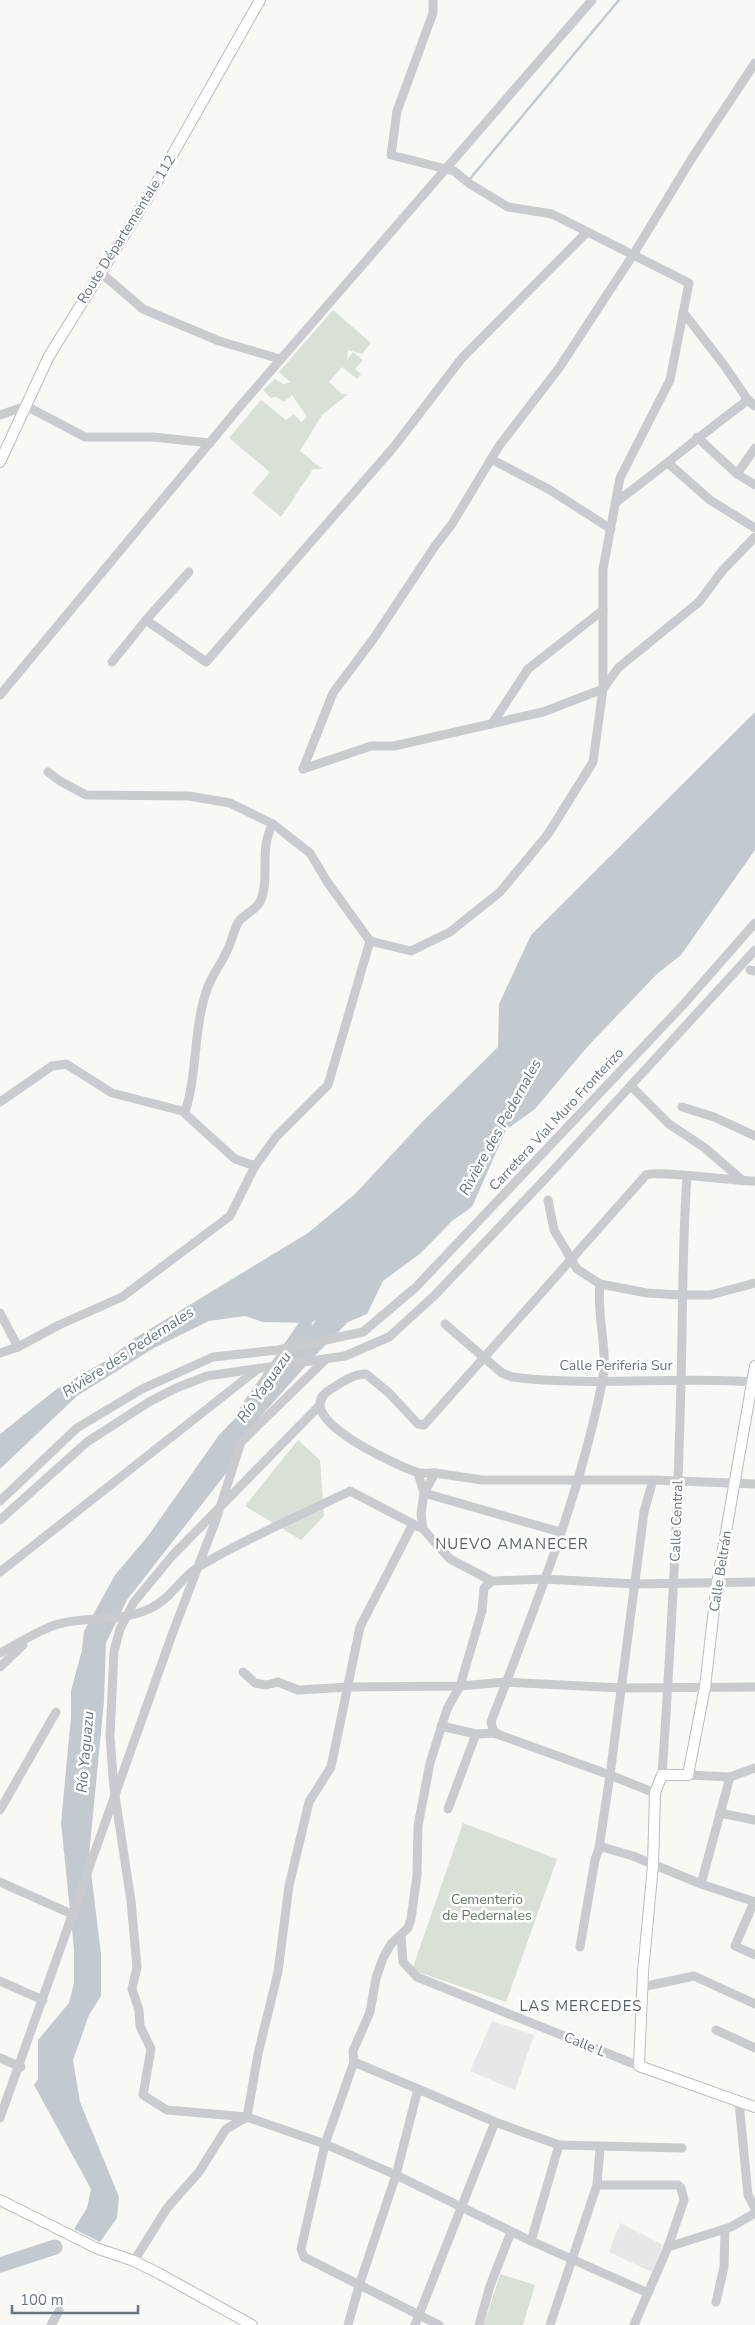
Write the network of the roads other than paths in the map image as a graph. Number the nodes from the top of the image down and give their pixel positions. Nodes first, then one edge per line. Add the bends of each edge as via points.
1 (260, 0) edge
2 (434, 0) edge
3 (592, 0) edge
4 (755, 64) edge
5 (444, 169) junction
6 (587, 232) junction
7 (633, 255) junction
8 (100, 272) junction
9 (684, 312) junction
10 (280, 359) junction
11 (752, 403) edge
12 (26, 406) junction
13 (0, 415) edge
14 (697, 436) junction
15 (210, 443) junction
16 (755, 448) edge
17 (491, 459) junction
18 (0, 462) edge
19 (668, 463) junction
20 (738, 474) junction
21 (755, 485) edge
22 (616, 502) junction
23 (755, 528) edge
24 (611, 529) junction
25 (755, 537) edge
26 (189, 572) dead end
27 (603, 610) junction
28 (146, 620) junction
29 (112, 662) dead end
30 (603, 689) junction
31 (0, 695) edge
32 (492, 724) junction
33 (48, 772) dead end
34 (273, 824) junction
35 (755, 923) edge
36 (370, 941) junction
37 (755, 950) edge
38 (631, 1086) junction
39 (0, 1102) edge
40 (682, 1107) dead end
41 (185, 1112) junction
42 (755, 1136) edge
43 (255, 1166) junction
44 (687, 1176) junction
45 (743, 1181) junction
46 (755, 1181) edge
47 (548, 1200) dead end
48 (572, 1258) junction
49 (755, 1283) edge
50 (600, 1284) junction
51 (681, 1296) junction
52 (0, 1314) edge
53 (445, 1324) dead end
54 (18, 1347) junction
55 (0, 1353) edge
56 (483, 1358) junction
57 (326, 1359) junction
58 (755, 1366) edge
59 (260, 1367) junction
60 (681, 1379) junction
61 (603, 1380) junction
62 (754, 1382) edge
63 (320, 1405) junction
64 (418, 1473) junction
65 (435, 1473) junction
66 (578, 1480) junction
67 (653, 1480) junction
68 (678, 1481) junction
69 (734, 1484) junction
70 (755, 1484) edge
71 (424, 1493) junction
72 (0, 1501) edge
73 (0, 1520) edge
74 (413, 1524) junction
75 (423, 1530) junction
76 (560, 1532) junction
77 (198, 1567) junction
78 (0, 1572) edge
79 (544, 1579) junction
80 (492, 1581) junction
81 (755, 1582) edge
82 (717, 1583) junction
83 (636, 1584) junction
84 (674, 1584) junction
85 (126, 1618) junction
86 (30, 1638) junction
87 (0, 1653) edge
88 (0, 1667) edge
89 (243, 1672) dead end
90 (506, 1682) junction
91 (460, 1686) junction
92 (668, 1686) junction
93 (755, 1686) edge
94 (349, 1687) junction
95 (621, 1688) junction
96 (706, 1688) junction
97 (56, 1712) dead end
98 (441, 1726) junction
99 (497, 1733) junction
100 (476, 1734) junction
101 (755, 1768) edge
102 (662, 1774) junction
103 (610, 1775) junction
104 (688, 1775) junction
105 (730, 1776) junction
106 (655, 1793) junction
107 (448, 1809) dead end
108 (0, 1810) edge
109 (720, 1813) junction
110 (755, 1820) edge
111 (599, 1848) junction
112 (654, 1865) junction
113 (0, 1882) edge
114 (701, 1884) junction
115 (755, 1902) edge
116 (74, 1915) junction
117 (401, 1936) junction
118 (580, 1947) dead end
119 (755, 1955) edge
120 (0, 1981) edge
121 (642, 1987) junction
122 (43, 2000) junction
123 (755, 2004) edge
124 (716, 2030) dead end
125 (755, 2048) edge
126 (0, 2058) edge
127 (354, 2062) junction
128 (639, 2066) junction
129 (21, 2067) dead end
130 (418, 2089) junction
131 (739, 2102) junction
132 (755, 2107) edge
133 (247, 2117) junction
134 (0, 2118) edge
135 (495, 2122) junction
136 (325, 2144) junction
137 (559, 2145) junction
138 (600, 2148) junction
139 (682, 2148) dead end
140 (396, 2175) junction
141 (597, 2185) junction
142 (0, 2200) edge
143 (755, 2208) edge
144 (461, 2209) junction
145 (755, 2213) edge
146 (725, 2229) junction
147 (511, 2232) junction
148 (531, 2241) junction
149 (668, 2247) junction
150 (573, 2260) junction
151 (134, 2261) junction
152 (358, 2286) junction
153 (648, 2293) junction
154 (716, 2302) dead end
155 (59, 2311) dead end
156 (419, 2316) junction
157 (241, 2322) edge
158 (50, 2325) edge
159 (252, 2325) edge
160 (348, 2325) edge
161 (415, 2325) edge
162 (439, 2325) edge
163 (479, 2325) edge
164 (550, 2325) edge
165 (634, 2325) edge

1 - 8 main road, Route Départementale 112 via 153,189
2 - 5 street via 433,13 397,111 391,155
3 - 5 street
4 - 7 street
5 - 6 street via 454,171 508,207 552,214
5 - 10 street
6 - 7 street
6 - 28 street via 462,358 393,448 206,662
7 - 9 street via 689,283
7 - 17 street via 559,368
8 - 10 street via 143,308 219,341
8 - 12 main road, Route Départementale 112 via 49,356
9 - 11 street
9 - 22 street via 670,380 620,478
10 - 15 street
11 - 14 street
12 - 13 street
12 - 15 street via 85,437 153,436
12 - 18 main road, Route Départementale 112
14 - 19 street
14 - 20 street
15 - 31 street
16 - 20 street
17 - 24 street via 550,490
17 - 32 street via 452,524 333,693 303,769 371,746 394,746
19 - 22 street
19 - 23 street via 710,500
20 - 21 street
22 - 24 street
24 - 27 street via 603,569
25 - 30 street via 723,570 699,602 618,668
26 - 28 street
27 - 30 street
27 - 32 street via 528,669
28 - 29 street
30 - 32 street via 543,712
30 - 36 street via 592,762 548,834 500,892 450,932 411,951
33 - 34 street via 86,795 189,796 230,803
34 - 36 street via 310,853
34 - 41 street via 264,848 260,901 235,928 225,956 207,987 199,1018 192,1093
35 - 72 street, Carretera Vial Muro Fronterizo via 683,1005 416,1287 363,1332 278,1350 213,1357 142,1389 76,1428
36 - 43 street via 328,1085 276,1137
37 - 38 street
38 - 45 street via 669,1124 705,1148
38 - 57 street via 434,1296 389,1337 345,1356
39 - 41 street via 52,1066 66,1064 112,1093
40 - 42 street via 714,1117
41 - 43 street via 235,1159
43 - 54 street via 230,1216 122,1297
44 - 45 street
44 - 48 street via 655,1172 646,1175
44 - 51 street, Calle Central
45 - 46 street
47 - 48 street via 554,1230
48 - 50 street via 581,1273
48 - 56 street
49 - 51 street via 710,1295
50 - 51 street
50 - 61 street
51 - 60 street, Calle Central
52 - 54 street
53 - 56 street, Calle Periferia Sur
54 - 55 street
56 - 61 street, Calle Periferia Sur via 512,1377
56 - 63 street via 424,1425 418,1424 366,1374 358,1374 326,1392
57 - 59 street
57 - 77 street via 241,1442
58 - 62 main road, Calle Beltrán
59 - 73 street via 207,1376 149,1402 87,1442
59 - 78 street
60 - 61 street, Calle Periferia Sur
60 - 62 street, Calle Periferia Sur
60 - 68 street, Calle Central
61 - 66 street
62 - 69 main road, Calle Beltrán
63 - 64 street via 321,1413 333,1427
63 - 85 street via 172,1556 134,1602
64 - 65 street
64 - 71 street
65 - 66 street via 482,1480
65 - 71 street
66 - 67 street
66 - 76 street
67 - 68 street
67 - 83 street via 644,1512
68 - 69 street
68 - 84 street, Calle Central
69 - 70 street
69 - 82 main road, Calle Beltrán
71 - 75 street
71 - 76 street
74 - 75 street
74 - 77 street via 350,1491 245,1540
74 - 94 street via 360,1627
75 - 80 street via 450,1559
76 - 79 street
77 - 85 street via 154,1608
77 - 116 street
79 - 80 street
79 - 83 street
79 - 90 street
80 - 91 street via 484,1588 482,1611
81 - 82 street
82 - 84 street
82 - 96 main road, Calle Beltrán
83 - 84 street
83 - 95 street
84 - 92 street, Calle Central
85 - 86 street via 97,1618 57,1624
85 - 133 street via 114,1651 110,1736 114,1789 132,1901 137,1967 132,1989 140,2026 151,2049 143,2095 167,2110
86 - 87 street
86 - 88 street
89 - 94 street via 255,1683 278,1682 298,1690
90 - 91 street
90 - 95 street
90 - 99 street via 491,1722
91 - 94 street
91 - 98 street
92 - 95 street
92 - 96 street
92 - 102 street, Calle Central
93 - 96 street
94 - 133 street via 331,1767 309,1802 289,1886 278,1972
95 - 103 street
96 - 104 main road, Calle Beltrán
97 - 108 street
98 - 100 street
98 - 117 street via 421,1810 411,1920
99 - 100 street
99 - 103 street
100 - 107 street
101 - 105 street
102 - 104 main road
102 - 106 main road, Calle Central
103 - 106 street
103 - 111 street
104 - 105 street
105 - 109 street
106 - 112 main road, Calle Central
109 - 110 street
109 - 114 street
111 - 112 street via 609,1848
111 - 118 street via 594,1860
112 - 114 street
112 - 121 main road, Calle Central
113 - 116 street
114 - 115 street
115 - 119 street via 735,1946
116 - 122 street
117 - 127 street via 391,1944 383,1958 370,2012 353,2051
117 - 128 street, Calle L via 403,1962 417,1977
120 - 122 street
121 - 123 street via 694,1976
121 - 128 main road, Calle Central
122 - 134 street
124 - 125 street
126 - 129 street
127 - 130 street
127 - 136 street
128 - 131 main road, Calle L
130 - 135 street
130 - 140 street
131 - 132 main road, Calle L
131 - 143 street via 748,2195
133 - 136 street
133 - 151 street via 226,2129 199,2172 167,2208
135 - 137 street
135 - 144 street
136 - 140 street
136 - 152 street via 301,2252 304,2257
137 - 138 street
137 - 148 street
138 - 139 street
138 - 141 street
140 - 144 street
140 - 152 street
141 - 149 street via 667,2184 682,2188 684,2200
141 - 150 street
142 - 151 main road via 96,2248
144 - 147 street
144 - 156 street
145 - 146 street
146 - 149 street
146 - 154 street via 724,2267
147 - 148 street
147 - 163 street
148 - 150 street
149 - 153 street
150 - 153 street
150 - 164 street
151 - 157 main road
152 - 156 street
152 - 160 street
153 - 165 street
155 - 158 street
156 - 161 street
156 - 162 street
157 - 159 main road

